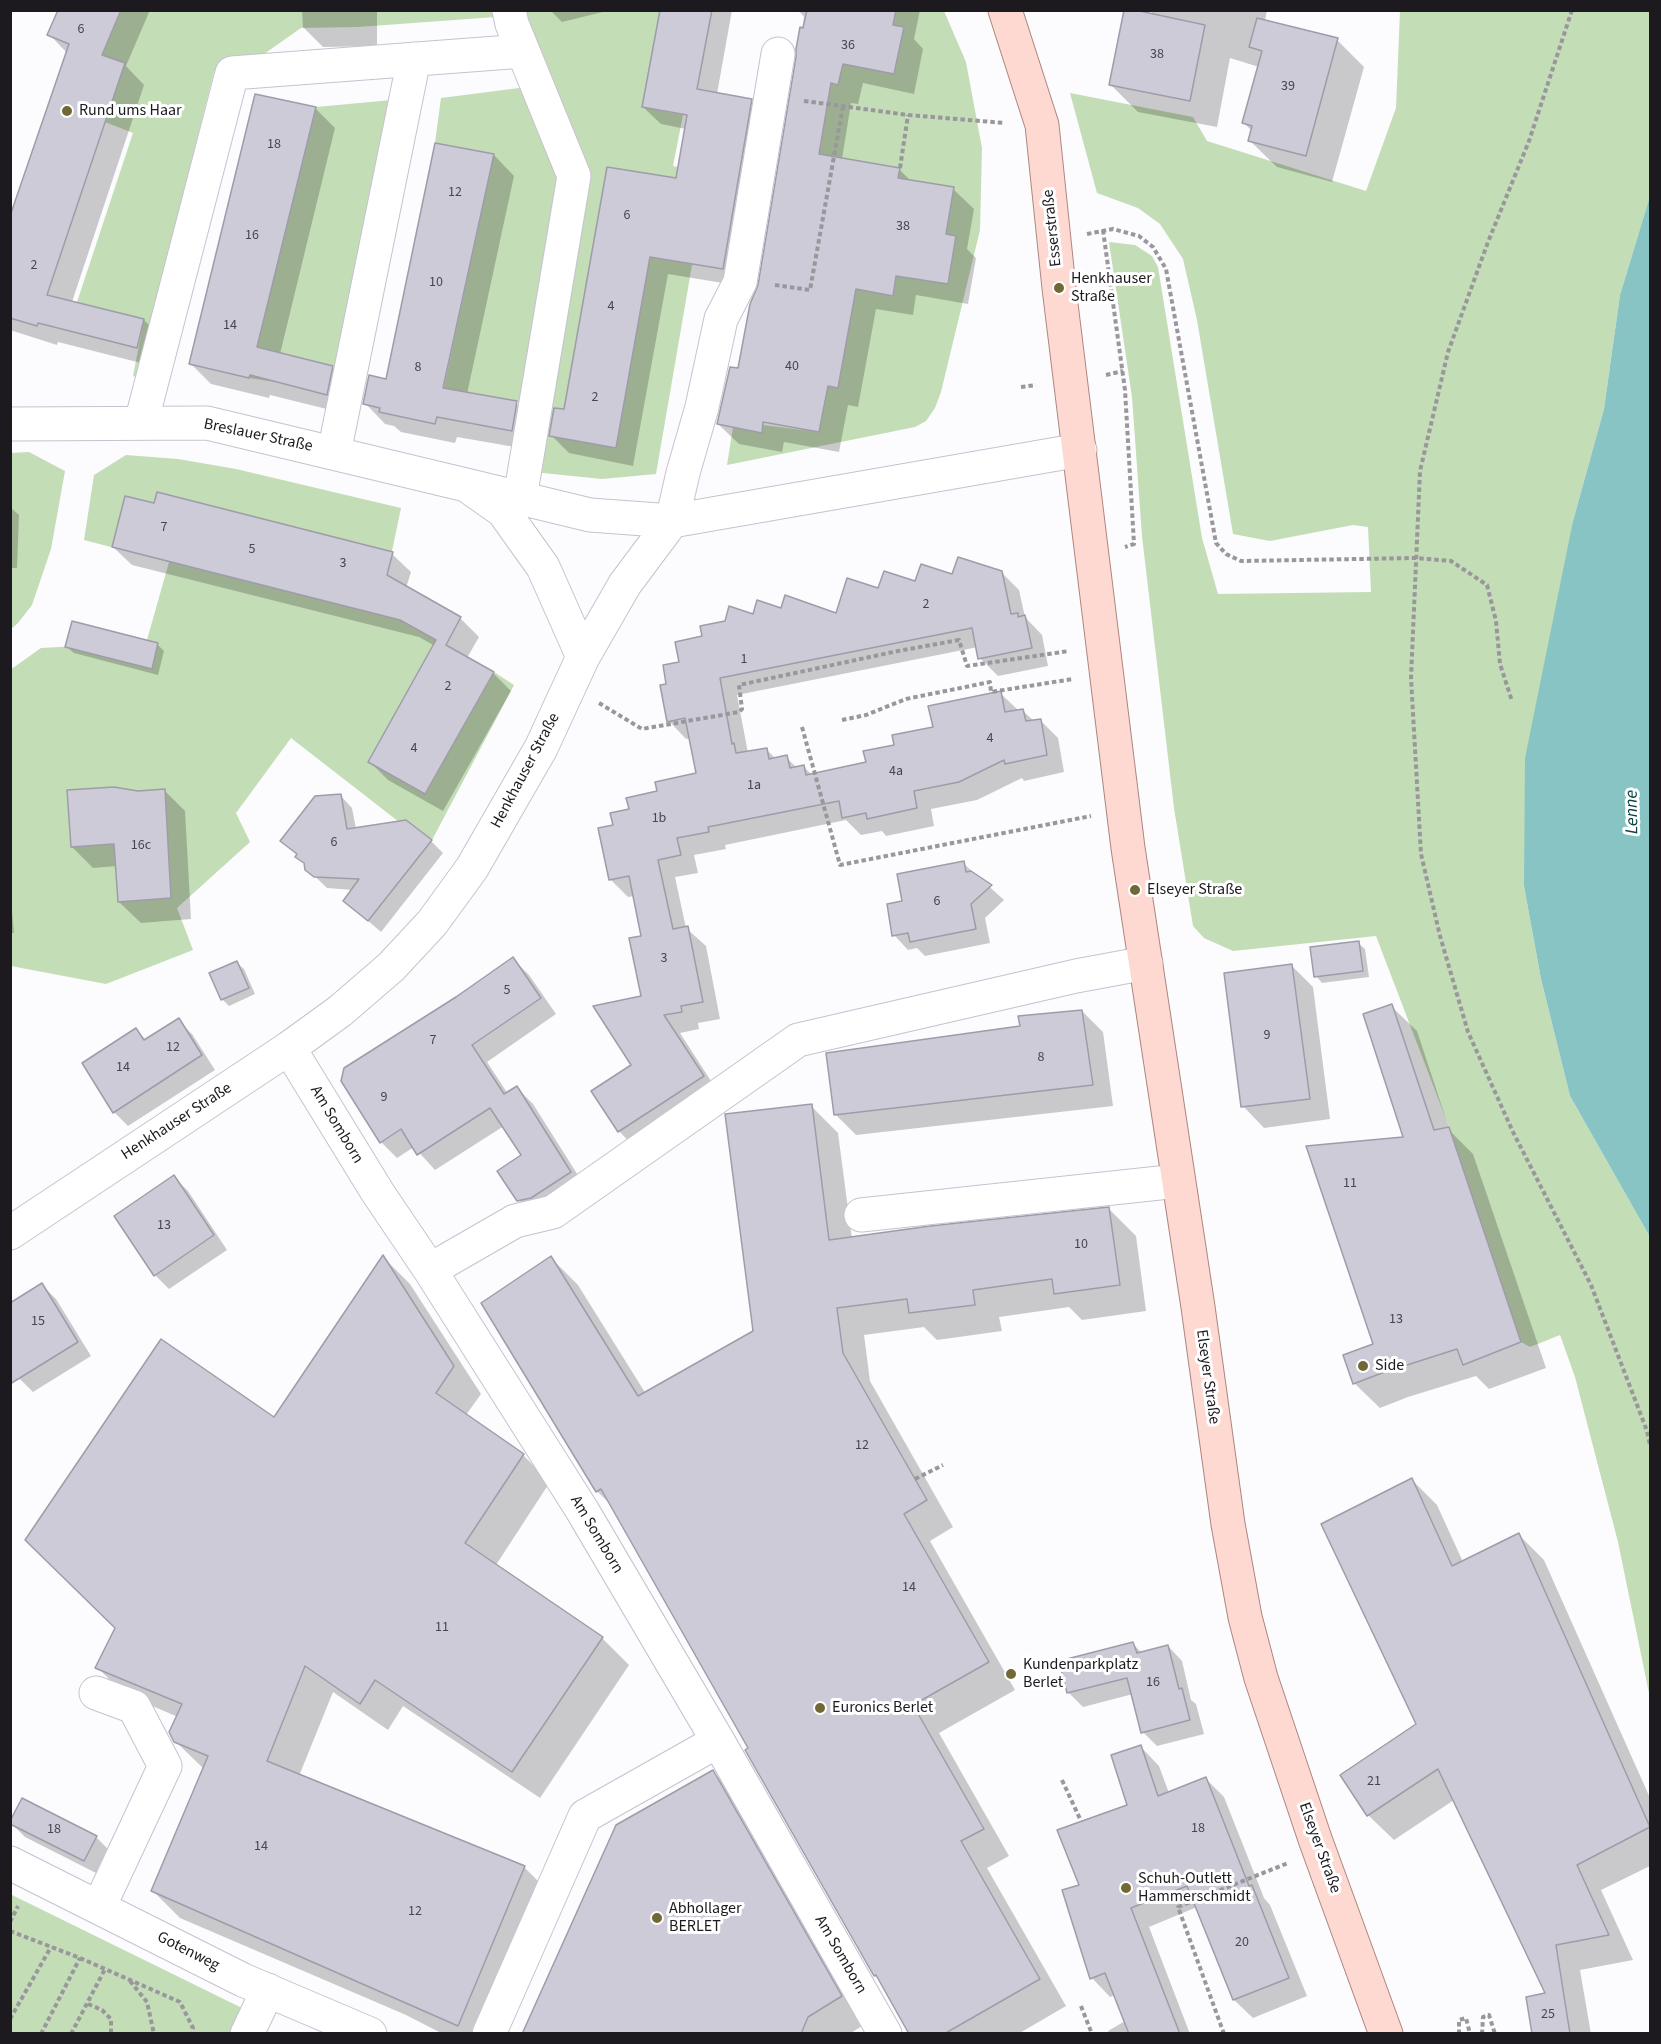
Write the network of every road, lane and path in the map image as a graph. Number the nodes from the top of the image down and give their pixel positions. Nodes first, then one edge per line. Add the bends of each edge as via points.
1 (509, 10) edge
2 (1005, 10) edge
3 (1572, 10) edge
4 (523, 51) junction
5 (778, 54) dead end
6 (414, 59) junction
7 (770, 97) junction
8 (843, 106) junction
9 (908, 115) junction
10 (1042, 125) junction
11 (900, 168) dead end
12 (1103, 230) junction
13 (1054, 242) junction
14 (740, 279) junction
15 (141, 423) junction
16 (10, 424) edge
17 (1080, 450) junction
18 (334, 453) junction
19 (466, 485) junction
20 (520, 498) junction
21 (672, 521) junction
22 (1093, 557) junction
23 (1416, 558) junction
24 (1106, 660) junction
25 (576, 672) junction
26 (1512, 701) dead end
27 (842, 720) dead end
28 (802, 727) dead end
29 (1124, 810) junction
30 (1146, 963) junction
31 (289, 1048) junction
32 (1178, 1181) junction
33 (861, 1215) dead end
34 (10, 1233) edge
35 (430, 1270) junction
36 (1650, 1445) edge
37 (943, 1465) dead end
38 (915, 1479) dead end
39 (96, 1693) dead end
40 (718, 1741) junction
41 (1062, 1780) dead end
42 (1081, 1821) dead end
43 (1319, 1850) junction
44 (10, 1863) edge
45 (99, 1907) junction
46 (10, 1931) edge
47 (51, 1947) junction
48 (80, 1958) junction
49 (105, 1969) junction
50 (130, 1980) junction
51 (268, 1990) junction
52 (88, 2004) junction
53 (1081, 2006) dead end
54 (10, 2019) edge
55 (41, 2034) edge
56 (71, 2034) edge
57 (111, 2034) edge
58 (154, 2034) edge
59 (192, 2034) edge
60 (248, 2034) edge
61 (370, 2034) edge
62 (489, 2034) edge
63 (885, 2034) edge
64 (1092, 2034) edge
65 (1224, 2034) edge
66 (1386, 2034) edge
67 (1459, 2034) edge
68 (1470, 2034) edge
69 (1482, 2034) edge
70 (1495, 2034) edge

1 - 4 street
2 - 10 main road, Esserstraße
3 - 23 path via 1529,141 1448,352 1420,471
4 - 6 street
4 - 20 street via 574,176
5 - 7 street
6 - 15 street via 232,73
6 - 18 street
7 - 8 path
7 - 14 street
8 - 9 path
8 - 14 path via 810,290
9 - 10 path
9 - 11 path
10 - 13 main road, Esserstraße
12 - 13 path
12 - 22 path via 1125,390 1134,544
12 - 23 path via 1139,236 1153,247 1166,269 1216,543 1226,554 1241,561
13 - 17 main road, Esserstraße
14 - 21 street via 721,319
15 - 16 street, Breslauer Straße
15 - 18 street, Breslauer Straße via 207,423
17 - 21 street
17 - 22 main road, Elseyer Straße
18 - 19 street, Breslauer Straße
19 - 20 street, Breslauer Straße
19 - 25 street, Breslauer Straße via 503,511 543,567
20 - 21 street, Breslauer Straße via 590,515
21 - 25 street, Henkhauser Straße via 625,584
22 - 24 main road, Elseyer Straße
23 - 26 path via 1451,561 1487,585 1496,621 1500,664
23 - 36 path via 1411,678 1420,854 1440,936 1468,1032 1513,1132 1591,1284
24 - 25 path via 967,666 959,640 739,685 739,712 642,729
24 - 27 path via 991,692 990,682 906,699
24 - 29 main road, Elseyer Straße
25 - 31 street, Henkhauser Straße via 541,748 472,868 432,923 391,967
28 - 29 path via 840,865
29 - 30 main road, Elseyer Straße
30 - 32 main road, Elseyer Straße
30 - 35 street via 1076,975 798,1040 553,1212 515,1221
31 - 34 street, Henkhauser Straße
31 - 35 street, Am Somborn
32 - 33 street
32 - 43 main road, Elseyer Straße via 1245,1617 1261,1678
35 - 40 street, Am Somborn via 582,1510
37 - 38 path
39 - 45 street via 134,1707 165,1766
40 - 62 street via 585,1816
40 - 63 street, Am Somborn
41 - 42 path
43 - 65 path via 1178,1907
43 - 66 main road, Elseyer Straße
44 - 45 street, Gotenweg
45 - 51 street, Gotenweg
46 - 47 path
47 - 48 path
47 - 54 path
48 - 49 path
48 - 55 path
49 - 50 path
49 - 52 path
50 - 58 path via 147,2002
50 - 59 path via 180,2002 193,2028
51 - 60 street
51 - 61 street, Gotenweg
52 - 56 path
52 - 57 path via 111,2019
53 - 64 path
67 - 68 path via 1459,2019 1466,2018
69 - 70 path via 1483,2017 1489,2015

